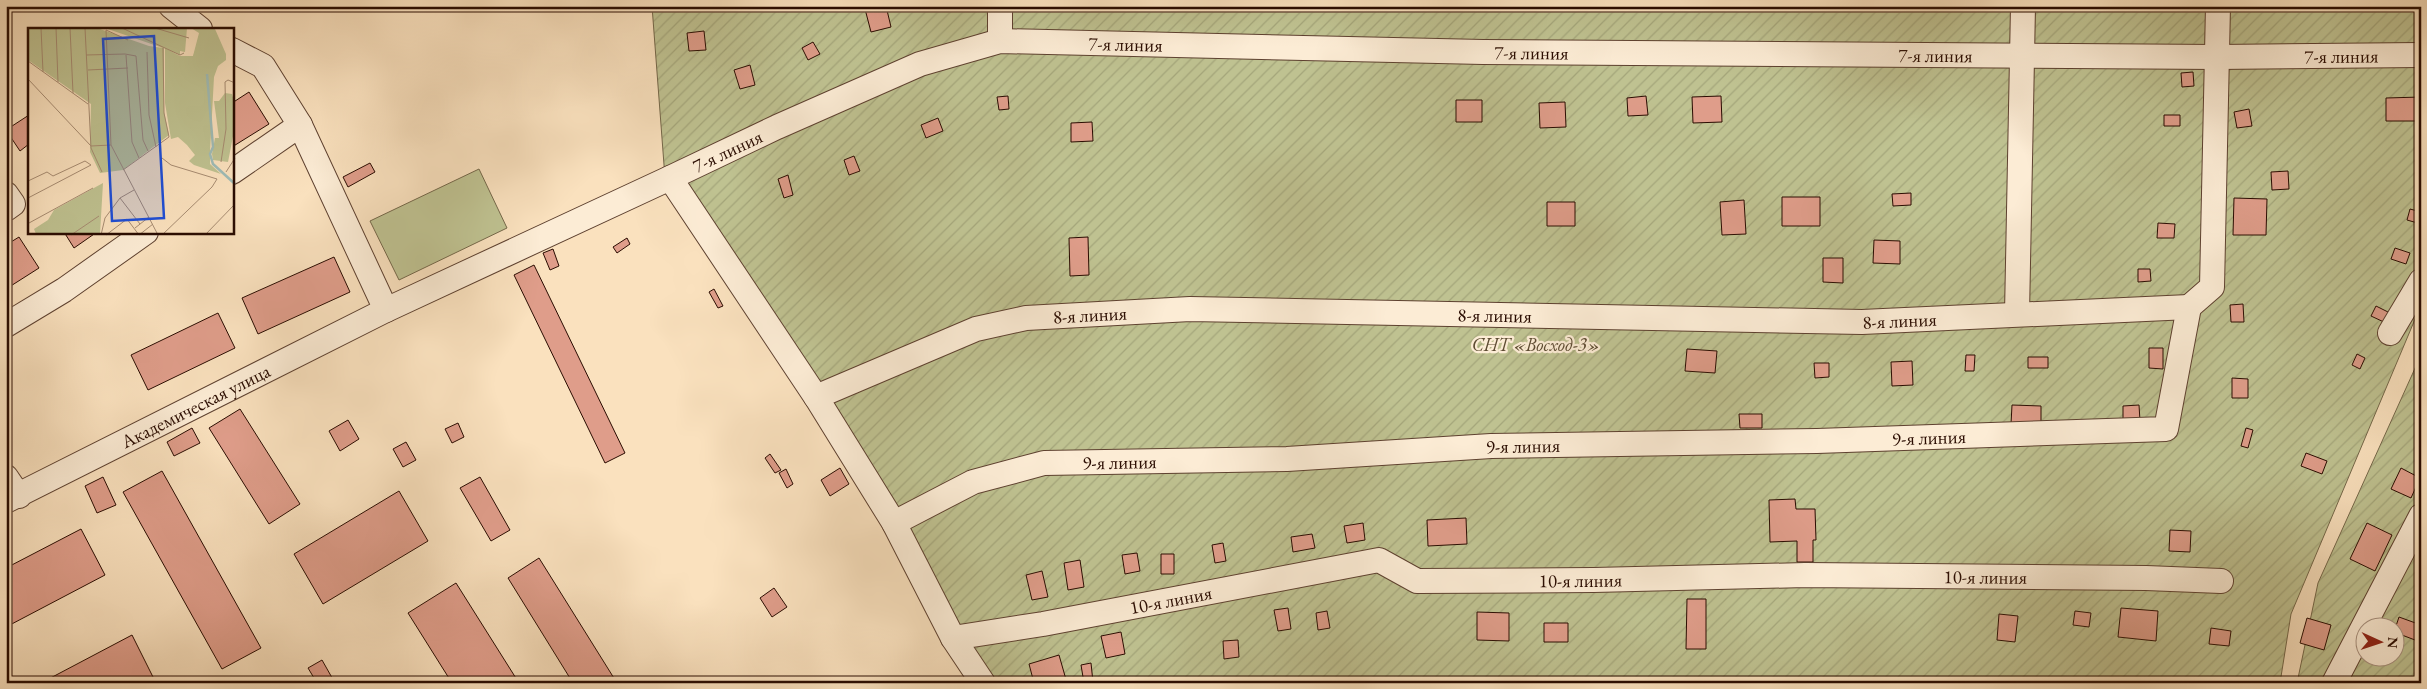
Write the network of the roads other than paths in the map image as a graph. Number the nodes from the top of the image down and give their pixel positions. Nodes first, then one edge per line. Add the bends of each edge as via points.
1 (171, 6) edge
2 (1000, 6) edge
3 (2023, 6) edge
4 (2218, 6) edge
5 (199, 28) edge
6 (1000, 41) junction
7 (234, 51) edge
8 (2022, 55) junction
9 (2421, 55) edge
10 (2218, 57) junction
11 (300, 125) junction
12 (234, 171) edge
13 (670, 178) junction
14 (6, 194) edge
15 (6, 209) edge
16 (143, 234) edge
17 (2421, 281) edge
18 (2188, 307) junction
19 (386, 310) junction
20 (2017, 314) junction
21 (6, 325) edge
22 (2390, 333) dead end
23 (816, 397) junction
24 (11, 491) edge
25 (2421, 516) edge
26 (894, 523) junction
27 (2221, 581) dead end
28 (954, 638) junction
29 (983, 683) edge
30 (2334, 683) edge

1 - 5 street
2 - 6 street
3 - 8 street
4 - 10 street
6 - 8 street, 7-я линия via 1474,52
6 - 13 street, 7-я линия via 920,64
7 - 11 street via 262,66
8 - 10 street, 7-я линия
8 - 20 street
9 - 10 street, 7-я линия
10 - 18 street via 2212,287
11 - 12 street
11 - 19 street
13 - 19 street, 7-я линия
13 - 23 street
14 - 15 street via 13,204
16 - 21 street via 64,290
17 - 22 street
18 - 20 street, 8-я линия
18 - 26 street, 9-я линия via 2166,429 1817,441 1491,446 1287,459 1044,463 973,482
19 - 24 street, Академическая улица
20 - 23 street, 8-я линия via 1862,322 1190,309 1026,318 976,329
23 - 26 street
25 - 30 street
26 - 28 street
27 - 28 street, 10-я линия via 1815,575 1417,581 1379,560
28 - 29 street

